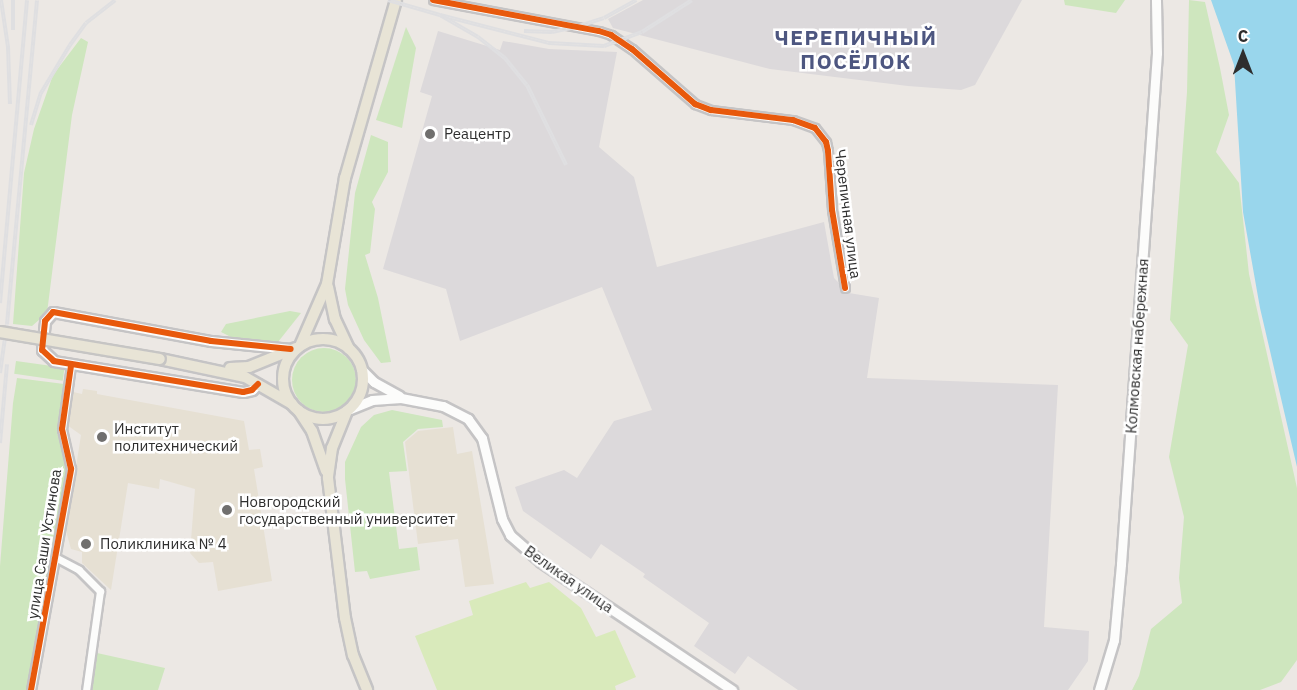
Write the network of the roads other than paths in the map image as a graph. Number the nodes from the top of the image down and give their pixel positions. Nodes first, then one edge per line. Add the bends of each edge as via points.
1 (396, 0) edge
2 (432, 0) edge
3 (1156, 0) edge
4 (327, 284) junction
5 (845, 288) dead end
6 (0, 332) edge
7 (296, 348) junction
8 (351, 351) junction
9 (71, 366) junction
10 (215, 368) junction
11 (361, 369) junction
12 (258, 384) junction
13 (401, 398) junction
14 (296, 407) junction
15 (349, 410) junction
16 (328, 478) junction
17 (55, 557) junction
18 (32, 690) edge
19 (86, 690) edge
20 (367, 690) edge
21 (732, 690) edge
22 (1099, 690) edge

1 - 4 main road via 345,178
2 - 5 street, Черепичная улица via 612,35 695,104 711,110 793,120 815,128 828,151 832,210
3 - 22 main road, Колмовская набережная via 1155,87 1121,564 1114,640
4 - 7 main road
4 - 8 main road via 335,320
6 - 10 main road, bridge
7 - 8 main road via 325,339 340,342
7 - 9 main road via 212,341 53,312 45,321 42,350 49,359
7 - 10 main road via 249,367
7 - 14 main road via 285,375 286,390
8 - 11 main road
9 - 12 main road via 243,392
9 - 17 street, улица Саши Устинова via 62,429 71,470
10 - 12 main road
11 - 13 main road via 382,388
11 - 15 main road via 361,393
12 - 14 main road
13 - 15 main road via 372,400
13 - 21 main road, Великая улица via 443,406 474,424 482,438 505,528 522,547
14 - 15 main road via 310,416 326,419
14 - 16 main road via 318,445
15 - 16 main road via 330,455
16 - 20 main road via 345,618
17 - 18 street, улица Саши Устинова
17 - 19 street via 79,570 100,591

